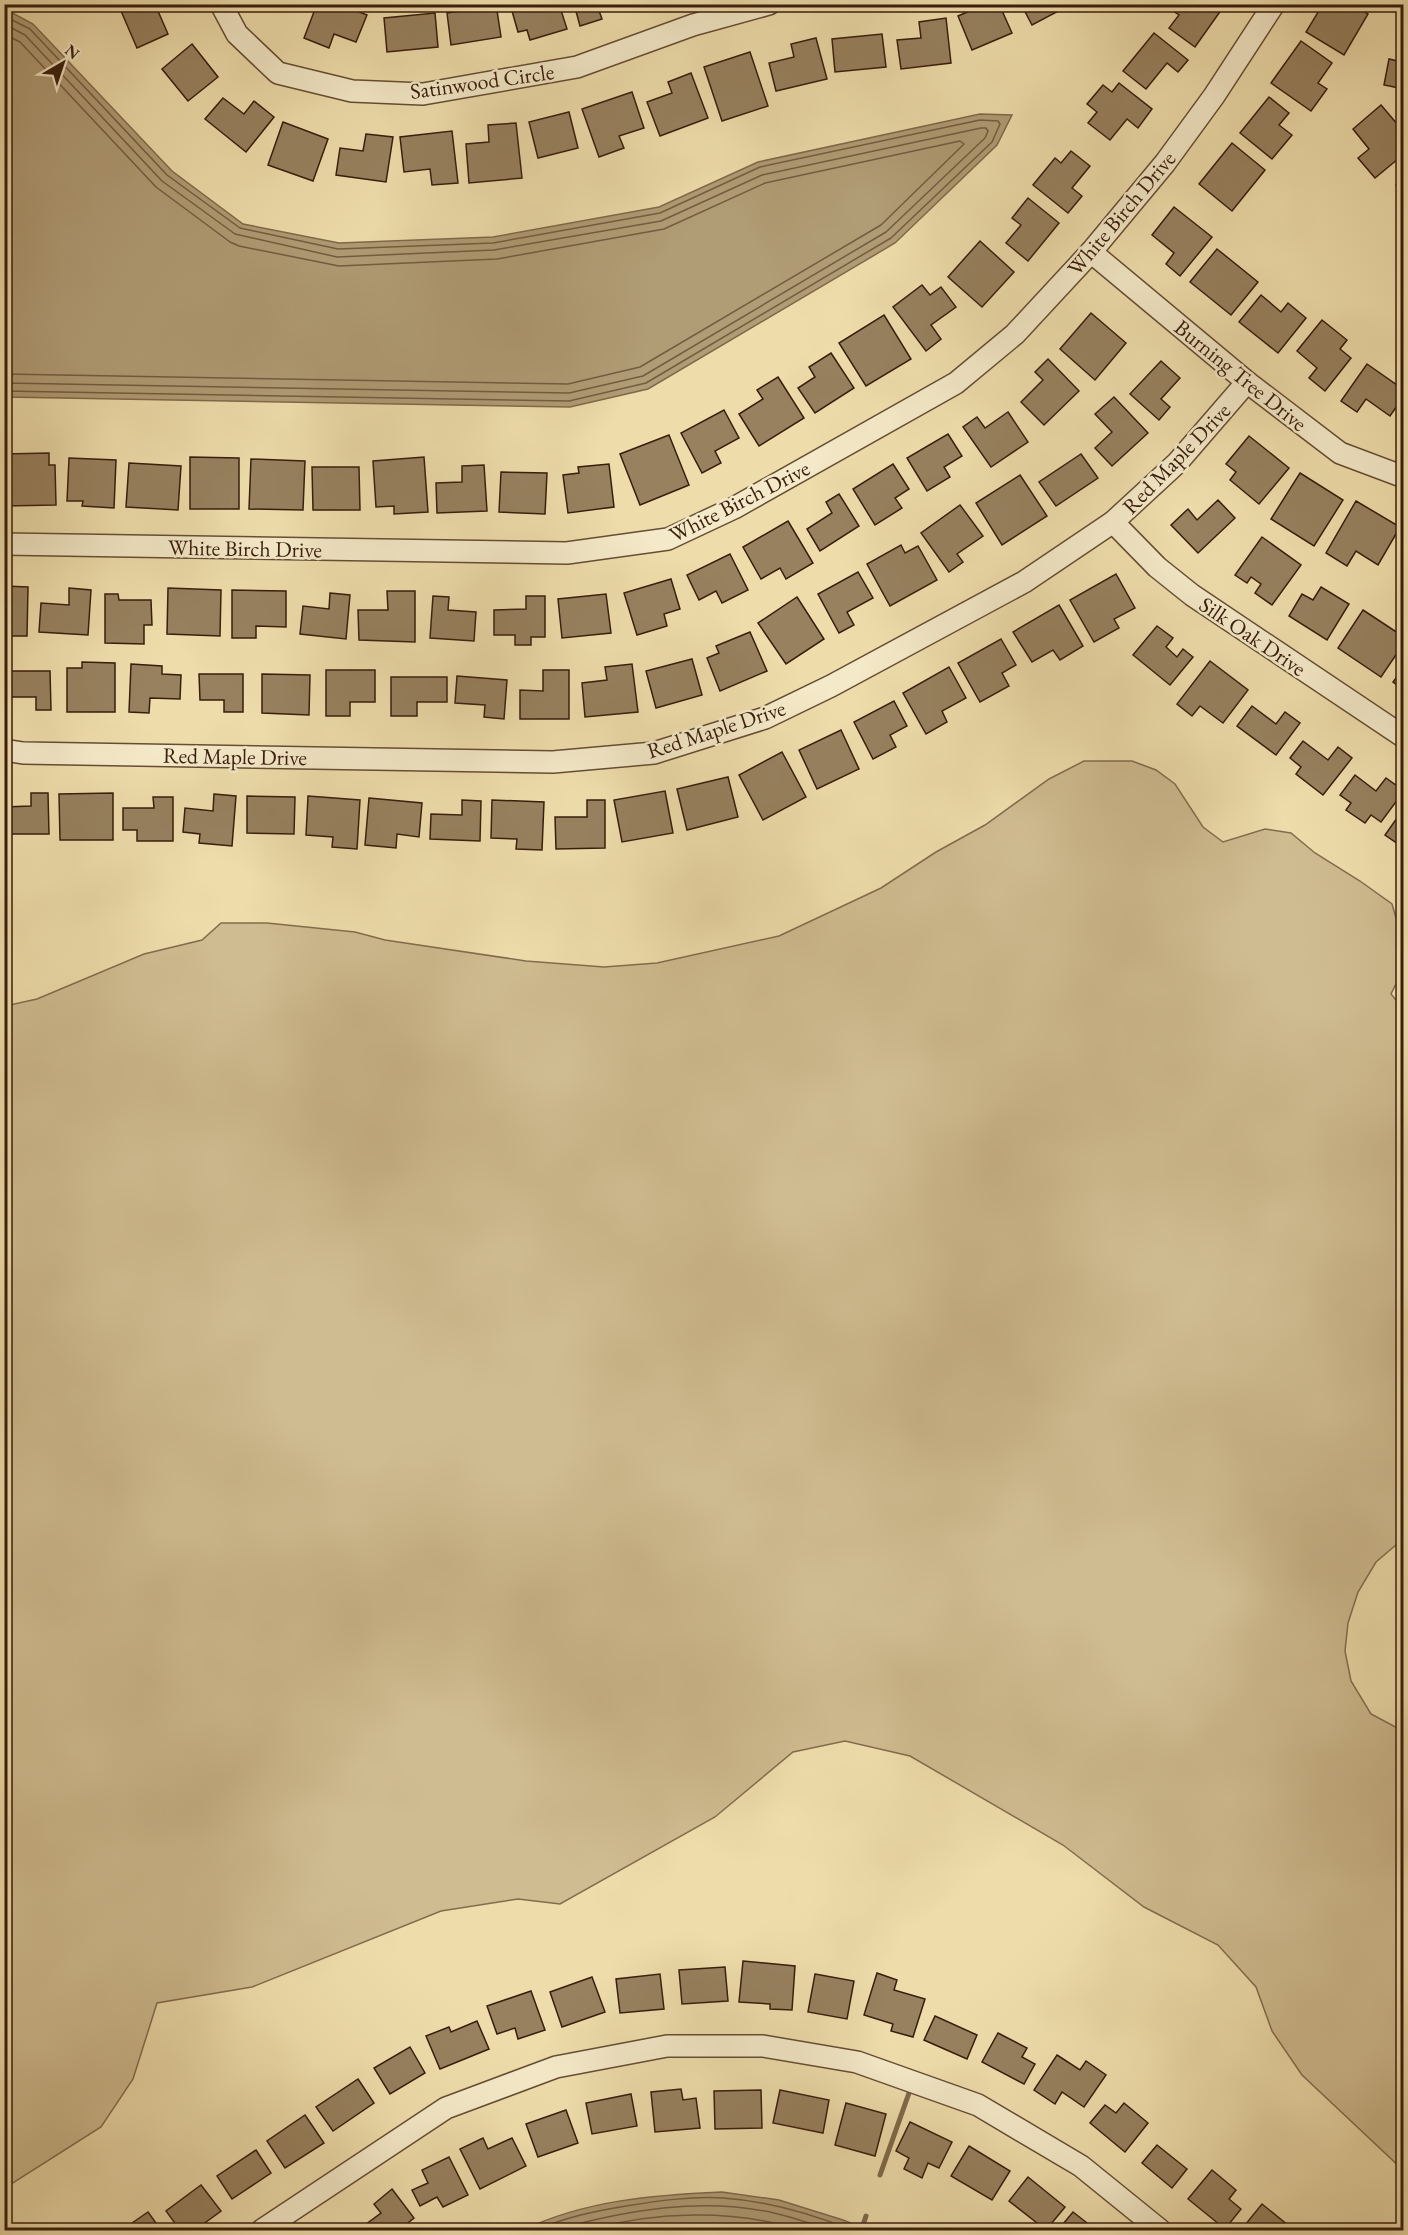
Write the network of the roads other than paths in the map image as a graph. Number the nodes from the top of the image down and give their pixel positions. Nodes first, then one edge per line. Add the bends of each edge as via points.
1 (221, 4) edge
2 (769, 4) edge
3 (1274, 4) edge
4 (1091, 252) junction
5 (1247, 382) junction
6 (1404, 477) edge
7 (1113, 522) junction
8 (4, 544) edge
9 (1404, 737) edge
10 (4, 750) edge
11 (262, 2230) edge
12 (1160, 2230) edge

1 - 2 street, Satinwood Circle via 237,34 278,73 352,91 423,94 577,67 693,25
3 - 4 street, White Birch Drive via 1165,163
4 - 5 street, Burning Tree Drive
4 - 8 street, White Birch Drive via 1015,334 956,383 734,508 668,539 567,553
5 - 6 street, Burning Tree Drive via 1340,453
5 - 7 street, Red Maple Drive via 1178,463
7 - 9 street, Silk Oak Drive via 1157,567 1192,595
7 - 10 street, Red Maple Drive via 1024,582 831,686 765,718 654,753 553,762
11 - 12 street via 446,2108 556,2067 667,2046 763,2046 857,2062 978,2105 1081,2166

